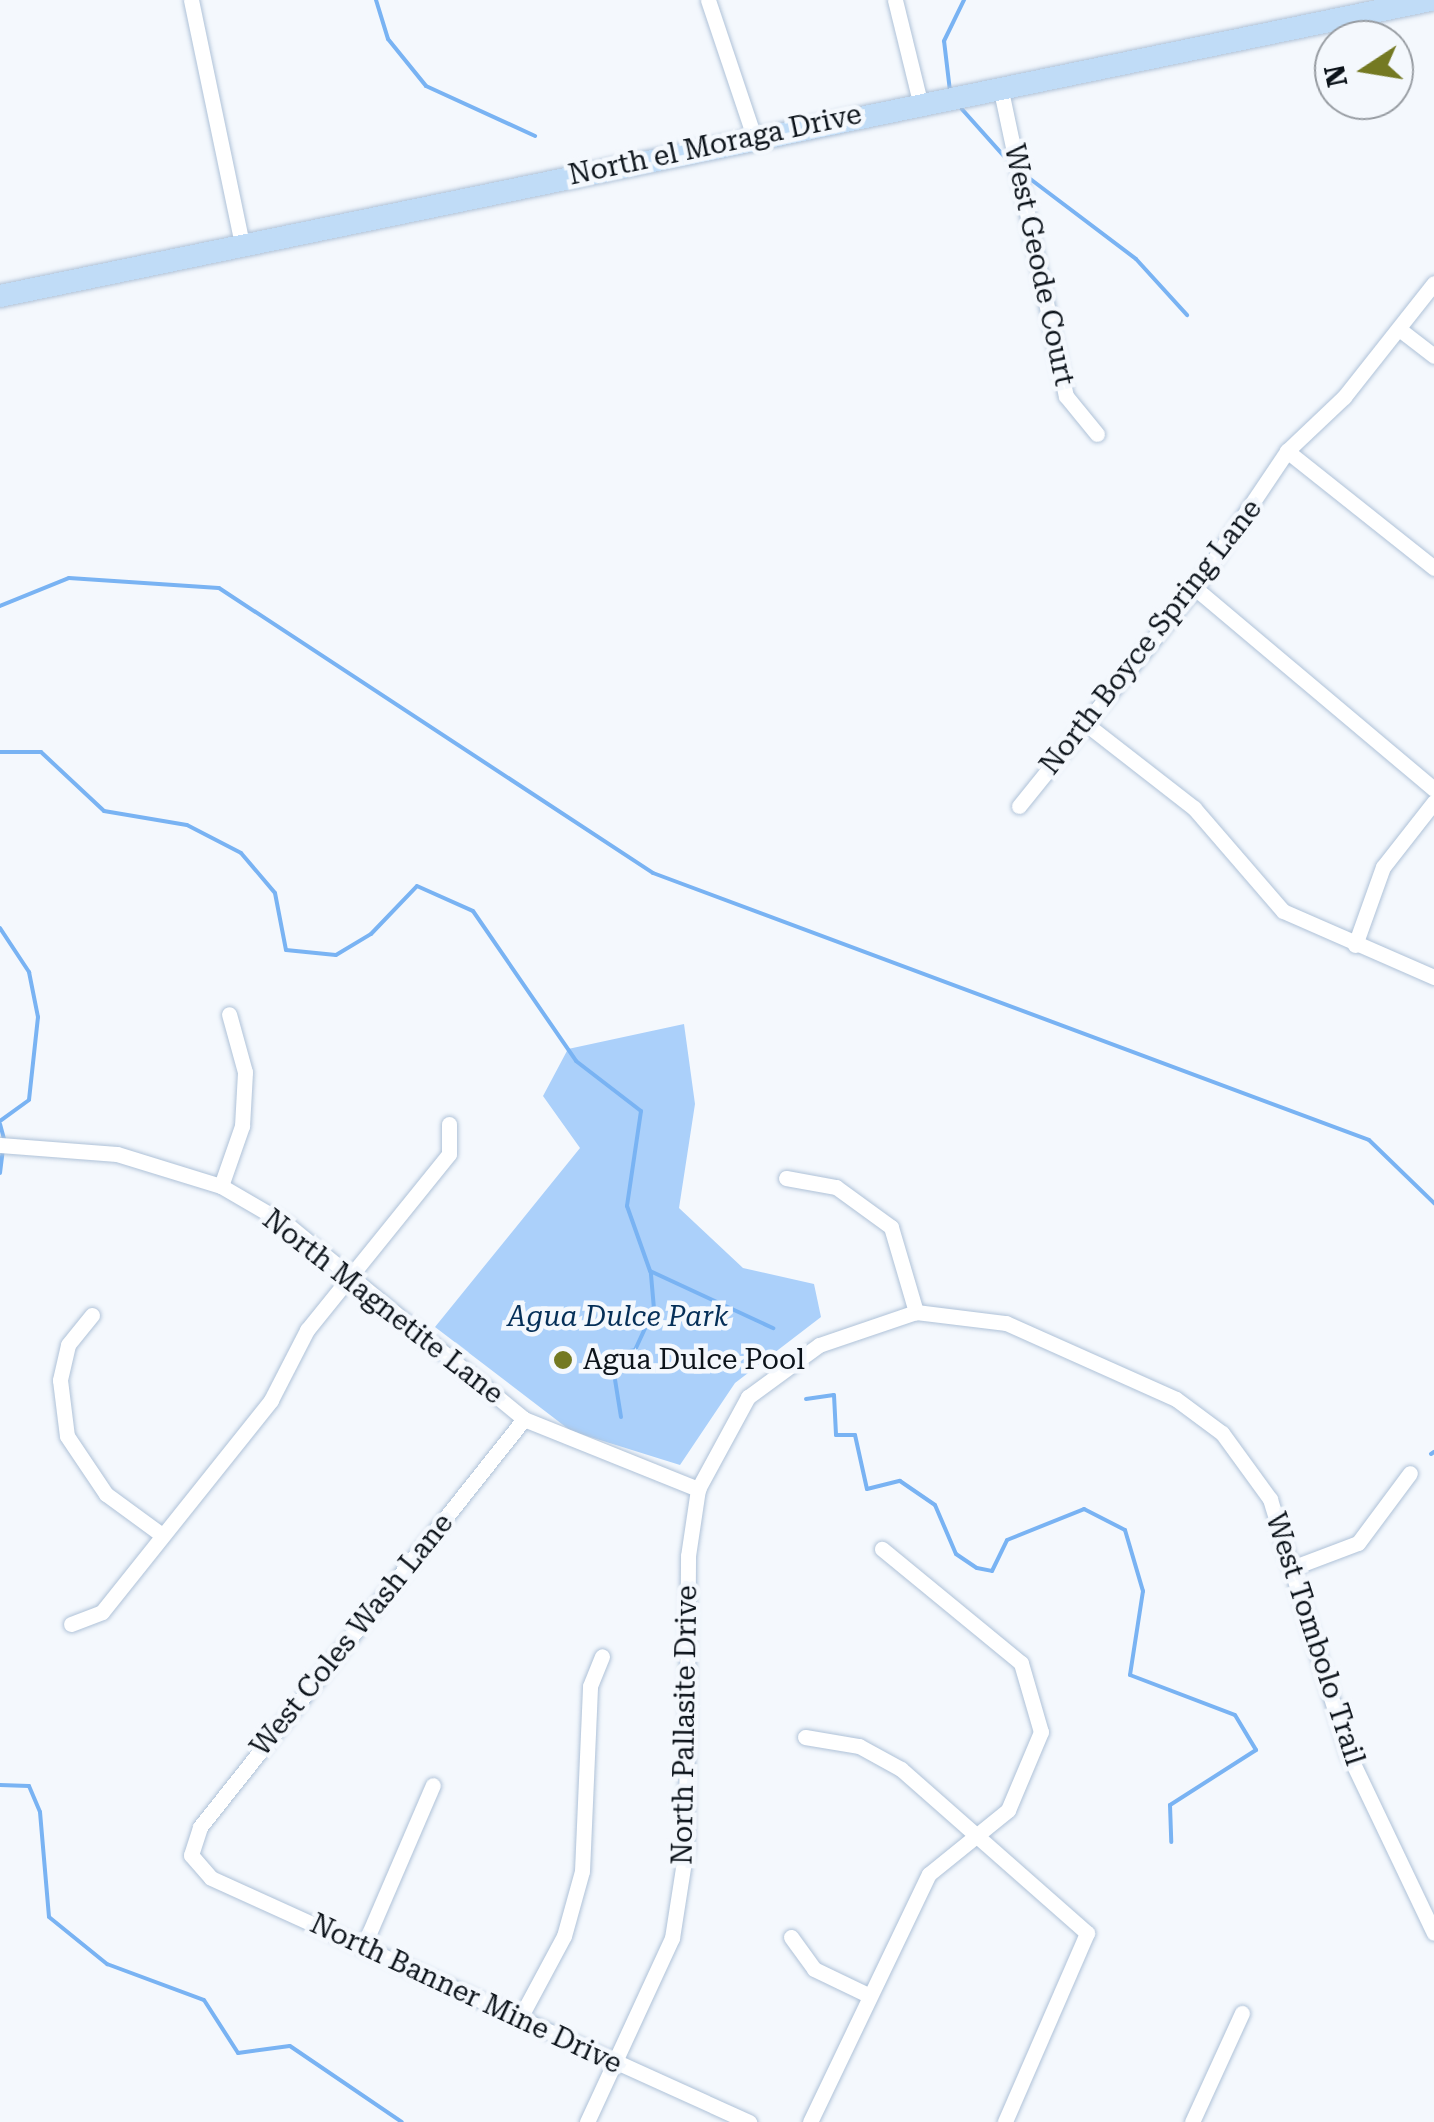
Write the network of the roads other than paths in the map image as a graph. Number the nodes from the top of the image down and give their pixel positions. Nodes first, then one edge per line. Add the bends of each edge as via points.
1 (191, 0) edge
2 (708, 0) edge
3 (895, 0) edge
4 (1431, 0) edge
5 (1000, 86) junction
6 (920, 102) junction
7 (754, 138) junction
8 (242, 244) junction
9 (1434, 283) edge
10 (0, 296) edge
11 (1399, 329) junction
12 (1434, 356) edge
13 (1097, 434) dead end
14 (1287, 450) junction
15 (1434, 568) edge
16 (1195, 588) junction
17 (1086, 724) junction
18 (1434, 789) edge
19 (1434, 802) edge
20 (1019, 806) dead end
21 (1355, 945) junction
22 (1434, 977) edge
23 (229, 1014) dead end
24 (449, 1124) dead end
25 (0, 1145) edge
26 (786, 1178) dead end
27 (221, 1186) junction
28 (348, 1277) junction
29 (916, 1312) junction
30 (92, 1316) dead end
31 (524, 1419) junction
32 (1410, 1473) dead end
33 (698, 1489) junction
34 (162, 1535) junction
35 (882, 1549) dead end
36 (1297, 1566) junction
37 (71, 1624) dead end
38 (602, 1656) dead end
39 (805, 1737) dead end
40 (433, 1784) dead end
41 (980, 1830) junction
42 (185, 1857) joint
43 (1434, 1933) edge
44 (791, 1936) dead end
45 (364, 1946) junction
46 (868, 1995) junction
47 (1242, 2014) dead end
48 (520, 2018) junction
49 (613, 2062) junction
50 (587, 2122) edge
51 (749, 2122) edge
52 (810, 2122) edge
53 (1005, 2122) edge
54 (1192, 2122) edge

1 - 8 street
2 - 7 street
3 - 6 street
4 - 5 street, North el Moraga Drive
5 - 6 street, North el Moraga Drive
5 - 13 street, West Geode Court via 1066,396
6 - 7 street, North el Moraga Drive
7 - 8 street, North el Moraga Drive
8 - 10 street, North el Moraga Drive
9 - 11 street, North Boyce Spring Lane
11 - 12 street
11 - 14 street, North Boyce Spring Lane
14 - 15 street
14 - 16 street, North Boyce Spring Lane
16 - 17 street, North Boyce Spring Lane
16 - 18 street
17 - 20 street, North Boyce Spring Lane
17 - 21 street via 1194,808 1283,911
19 - 21 street via 1383,867
21 - 22 street
23 - 27 street via 244,1090
24 - 28 street via 449,1154
25 - 27 street, North Magnetite Lane via 117,1154
26 - 29 street via 836,1187 891,1227
27 - 28 street, North Magnetite Lane via 288,1225
28 - 31 street, North Magnetite Lane
28 - 34 street via 271,1400
29 - 33 street, West Tombolo Trail via 819,1344 748,1397
29 - 36 street, West Tombolo Trail via 1006,1323 1176,1399 1222,1433 1270,1499
30 - 34 street via 68,1344 60,1380 67,1436 106,1494
31 - 33 street, North Magnetite Lane
31 - 42 street, West Coles Wash Lane via 200,1827
32 - 36 street via 1358,1543
33 - 49 street, North Pallasite Drive via 688,1556 686,1849 672,1938
34 - 37 street via 102,1612
35 - 41 street via 983,1624 1021,1664 1035,1696 1041,1732 1027,1783
36 - 43 street, West Tombolo Trail via 1348,1755
38 - 48 street via 590,1686 582,1872 564,1936
39 - 41 street via 858,1746
40 - 45 street
41 - 46 street via 929,1874
41 - 53 street via 1086,1933
42 - 45 street, North Banner Mine Drive via 210,1878
44 - 46 street via 814,1970
45 - 48 street, North Banner Mine Drive
46 - 52 street
47 - 54 street
48 - 49 street, North Banner Mine Drive
49 - 50 street, North Pallasite Drive
49 - 51 street, North Banner Mine Drive

